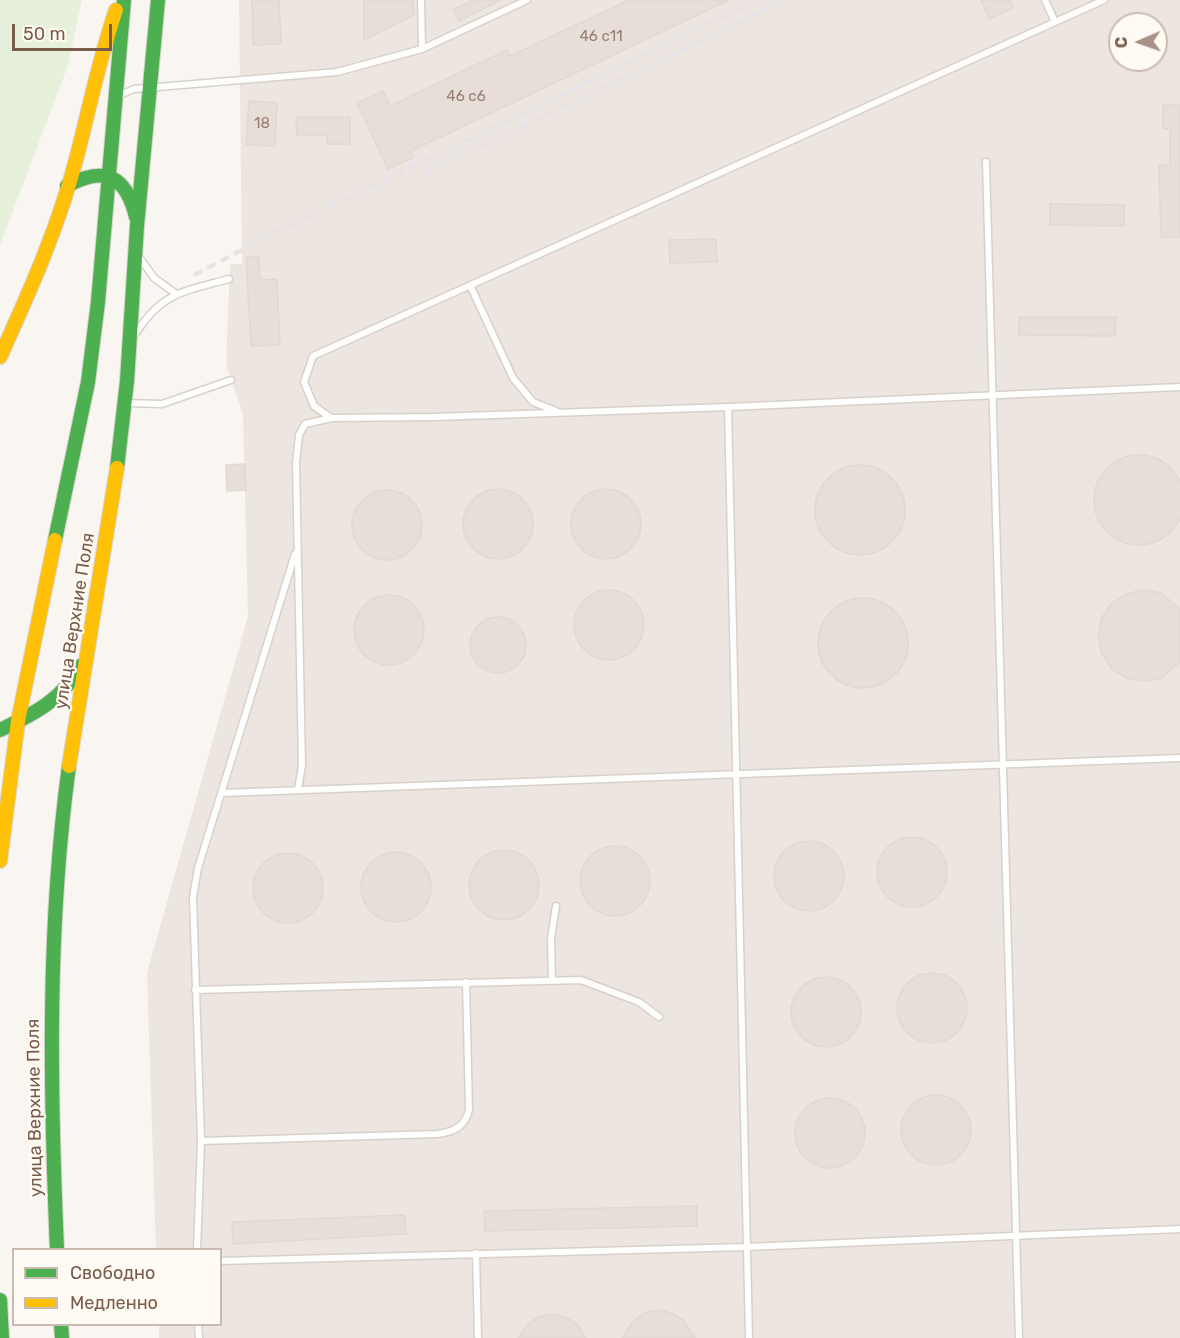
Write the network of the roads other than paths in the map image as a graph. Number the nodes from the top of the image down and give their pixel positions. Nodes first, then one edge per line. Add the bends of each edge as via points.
1 (122, 0) edge
2 (158, 0) edge
3 (421, 0) edge
4 (527, 0) edge
5 (1045, 0) edge
6 (1104, 0) edge
7 (1055, 22) junction
8 (422, 49) junction
9 (152, 87) junction
10 (116, 97) junction
11 (986, 162) dead end
12 (109, 176) junction
13 (67, 186) junction
14 (138, 226) junction
15 (136, 247) junction
16 (229, 279) dead end
17 (470, 285) junction
18 (175, 293) junction
19 (131, 341) junction
20 (0, 357) edge
21 (231, 380) dead end
22 (1180, 387) edge
23 (992, 394) junction
24 (125, 403) junction
25 (728, 407) junction
26 (560, 412) junction
27 (332, 418) junction
28 (296, 550) junction
29 (85, 651) junction
30 (18, 721) junction
31 (0, 730) edge
32 (1180, 758) edge
33 (1003, 764) junction
34 (737, 776) junction
35 (298, 790) junction
36 (222, 793) junction
37 (0, 861) edge
38 (556, 906) dead end
39 (552, 980) junction
40 (466, 982) junction
41 (195, 990) junction
42 (659, 1017) dead end
43 (201, 1141) junction
44 (1180, 1229) edge
45 (1016, 1235) junction
46 (746, 1247) junction
47 (57, 1248) edge
48 (197, 1248) edge
49 (476, 1253) junction
50 (222, 1261) edge
51 (0, 1300) edge
52 (1, 1318) edge
53 (2, 1338) edge
54 (478, 1338) edge
55 (749, 1338) edge
56 (1019, 1338) edge

1 - 10 main road, улица Верхние Поля
1 - 13 main road via 98,63 80,147
2 - 9 main road, улица Верхние Поля
3 - 8 lane
4 - 8 lane
5 - 7 lane
6 - 7 lane
7 - 17 lane
8 - 9 lane via 337,72
9 - 10 lane
9 - 14 main road, улица Верхние Поля
10 - 12 main road, улица Верхние Поля
11 - 23 lane
12 - 13 main road via 90,175
12 - 14 main road via 127,190
12 - 30 main road, улица Верхние Поля via 88,382
13 - 20 main road via 45,259
14 - 15 main road, улица Верхние Поля
15 - 18 lane via 154,278
15 - 19 main road, улица Верхние Поля
16 - 18 lane
17 - 26 lane via 513,378 533,402
17 - 27 lane via 313,356 304,382 314,406
18 - 19 lane via 149,313
19 - 24 main road, улица Верхние Поля
21 - 24 lane via 162,404
22 - 23 lane
23 - 25 lane
23 - 33 lane
24 - 29 main road, улица Верхние Поля via 100,580
25 - 26 lane
25 - 34 lane
26 - 27 lane
27 - 28 lane via 305,424 299,435
28 - 35 lane via 302,765
28 - 36 lane
29 - 30 main road via 75,680 65,691
29 - 47 main road, улица Верхние Поля via 64,807 51,981 50,1105
30 - 31 main road
30 - 37 main road, улица Верхние Поля
32 - 33 lane
33 - 34 lane
33 - 45 lane
34 - 35 lane
34 - 46 lane
35 - 36 lane
36 - 41 lane via 193,897
38 - 39 lane via 551,939
39 - 40 lane
39 - 42 lane via 581,980 639,1002
40 - 41 lane
40 - 43 lane via 469,1110 466,1121 456,1129 437,1134
41 - 43 lane
43 - 48 lane
44 - 45 lane
45 - 46 lane
45 - 56 lane
46 - 49 lane
46 - 55 lane
49 - 50 lane
49 - 54 lane
51 - 52 main road
52 - 53 main road

